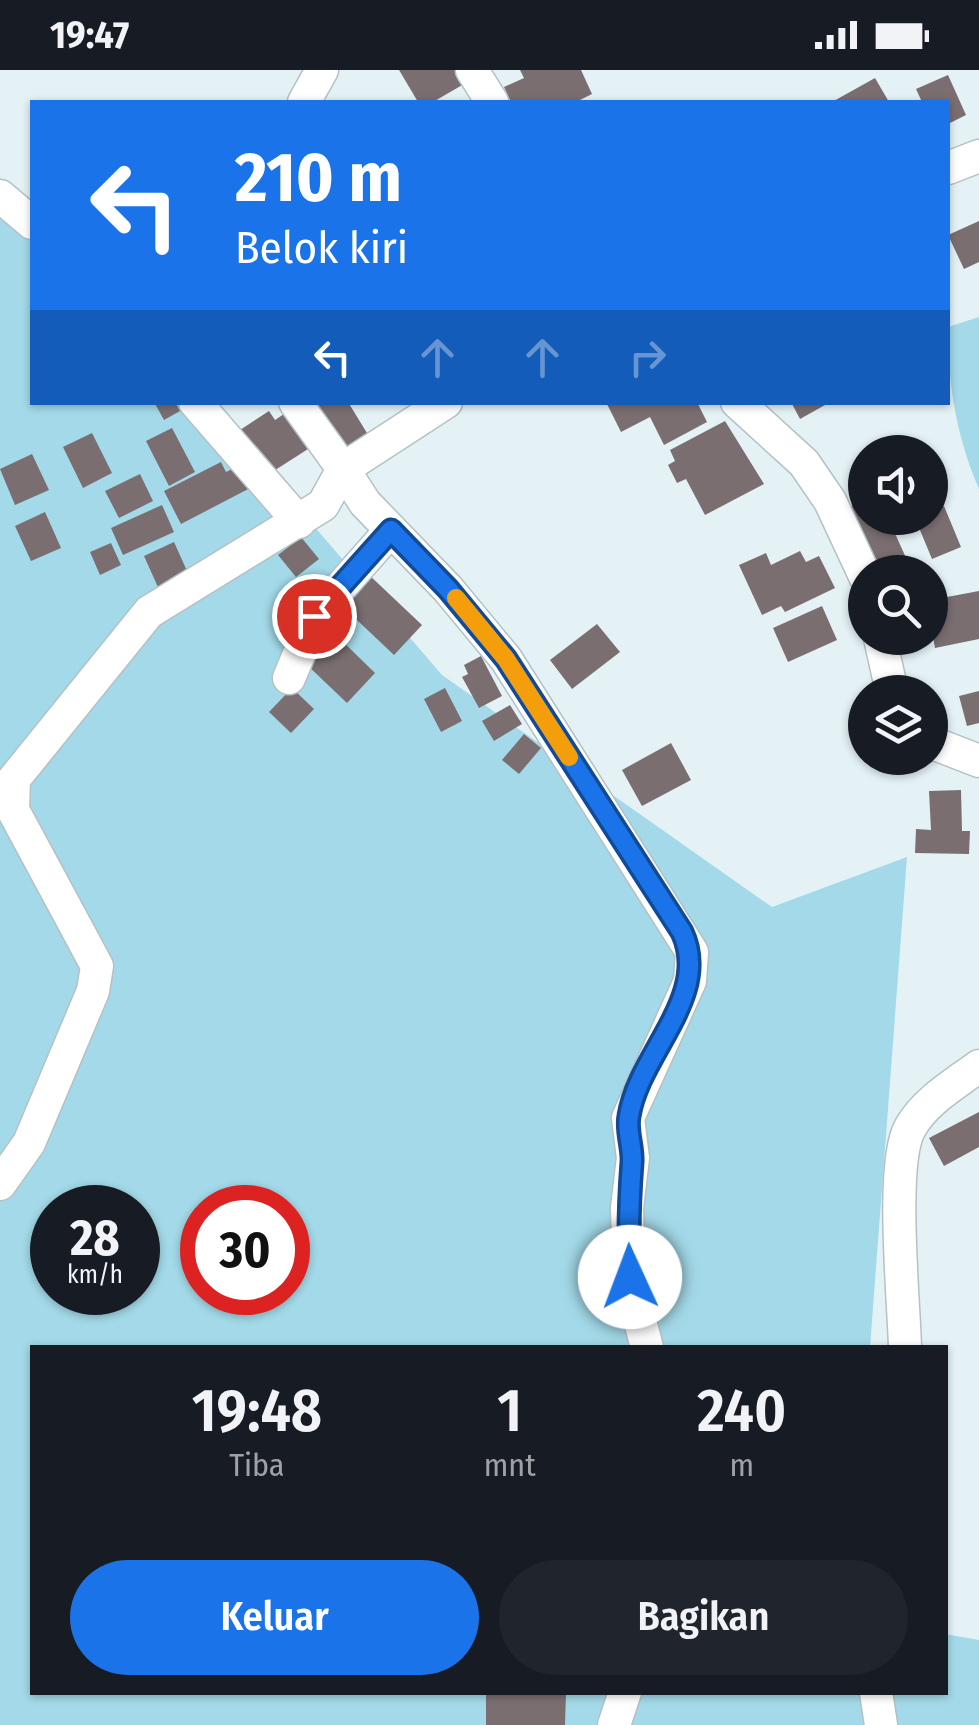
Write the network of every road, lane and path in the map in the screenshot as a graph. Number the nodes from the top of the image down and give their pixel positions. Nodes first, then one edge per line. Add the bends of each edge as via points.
1 (322, 70) edge
2 (472, 70) edge
3 (305, 100) edge
4 (491, 100) edge
5 (979, 156) edge
6 (950, 167) edge
7 (0, 196) edge
8 (30, 220) edge
9 (198, 405) edge
10 (296, 405) edge
11 (442, 405) edge
12 (741, 405) edge
13 (344, 470) junction
14 (299, 522) junction
15 (391, 530) junction
16 (855, 555) edge
17 (289, 678) dead end
18 (948, 749) edge
19 (979, 761) edge
20 (979, 1066) edge
21 (0, 1184) edge
22 (646, 1345) edge
23 (905, 1345) edge
24 (624, 1695) edge
25 (876, 1695) edge
26 (614, 1725) edge
27 (881, 1725) edge

1 - 3 street
2 - 4 street
5 - 6 street
7 - 8 street
9 - 14 street
10 - 13 street
11 - 13 street
12 - 16 street via 804,463
13 - 14 street via 323,505
13 - 15 street
14 - 21 street via 149,612 14,779 12,810 97,966 93,991 29,1143
15 - 17 street via 314,616
15 - 22 street via 506,659 692,952 690,980 628,1118 630,1277
18 - 19 street
20 - 23 street via 926,1106 908,1132 901,1168
24 - 26 street
25 - 27 street

